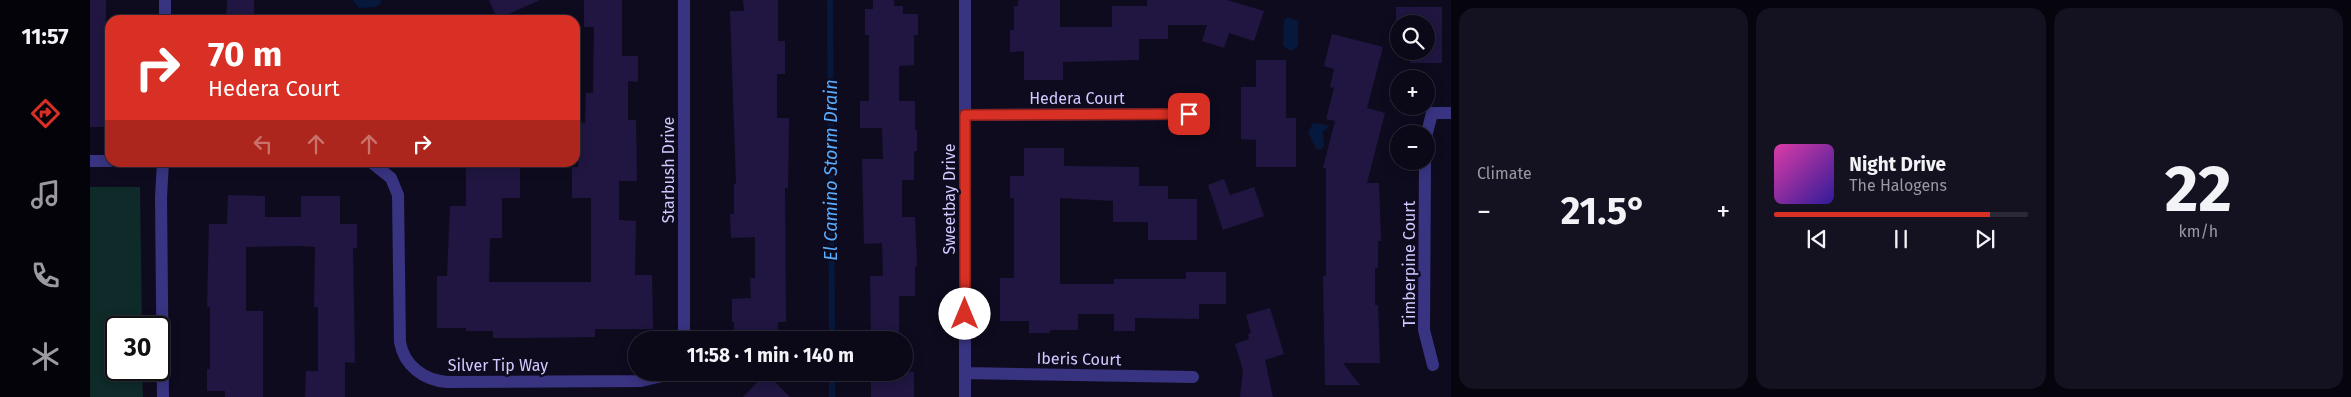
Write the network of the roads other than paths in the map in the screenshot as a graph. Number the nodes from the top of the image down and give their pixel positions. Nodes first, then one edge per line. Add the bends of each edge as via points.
1 (165, 0) edge
2 (684, 0) edge
3 (965, 0) edge
4 (165, 15) edge
5 (1451, 113) edge
6 (1189, 114) dead end
7 (965, 115) junction
8 (1429, 125) edge
9 (90, 161) edge
10 (105, 161) edge
11 (163, 167) edge
12 (378, 167) edge
13 (1425, 170) edge
14 (684, 331) edge
15 (1433, 365) dead end
16 (965, 373) junction
17 (1193, 377) dead end
18 (641, 381) edge
19 (163, 397) edge
20 (965, 397) edge

1 - 4 street
2 - 14 street, Starbush Drive
3 - 7 street, Sweetbay Drive
5 - 8 street via 1432,113
6 - 7 street, Hedera Court
7 - 16 street, Sweetbay Drive
9 - 10 street
11 - 19 street
12 - 18 street, Silver Tip Way via 396,187 399,204 400,342 414,369 428,378 447,382
13 - 15 street, Timberpine Court via 1424,330
16 - 17 street, Iberis Court
16 - 20 street, Sweetbay Drive

